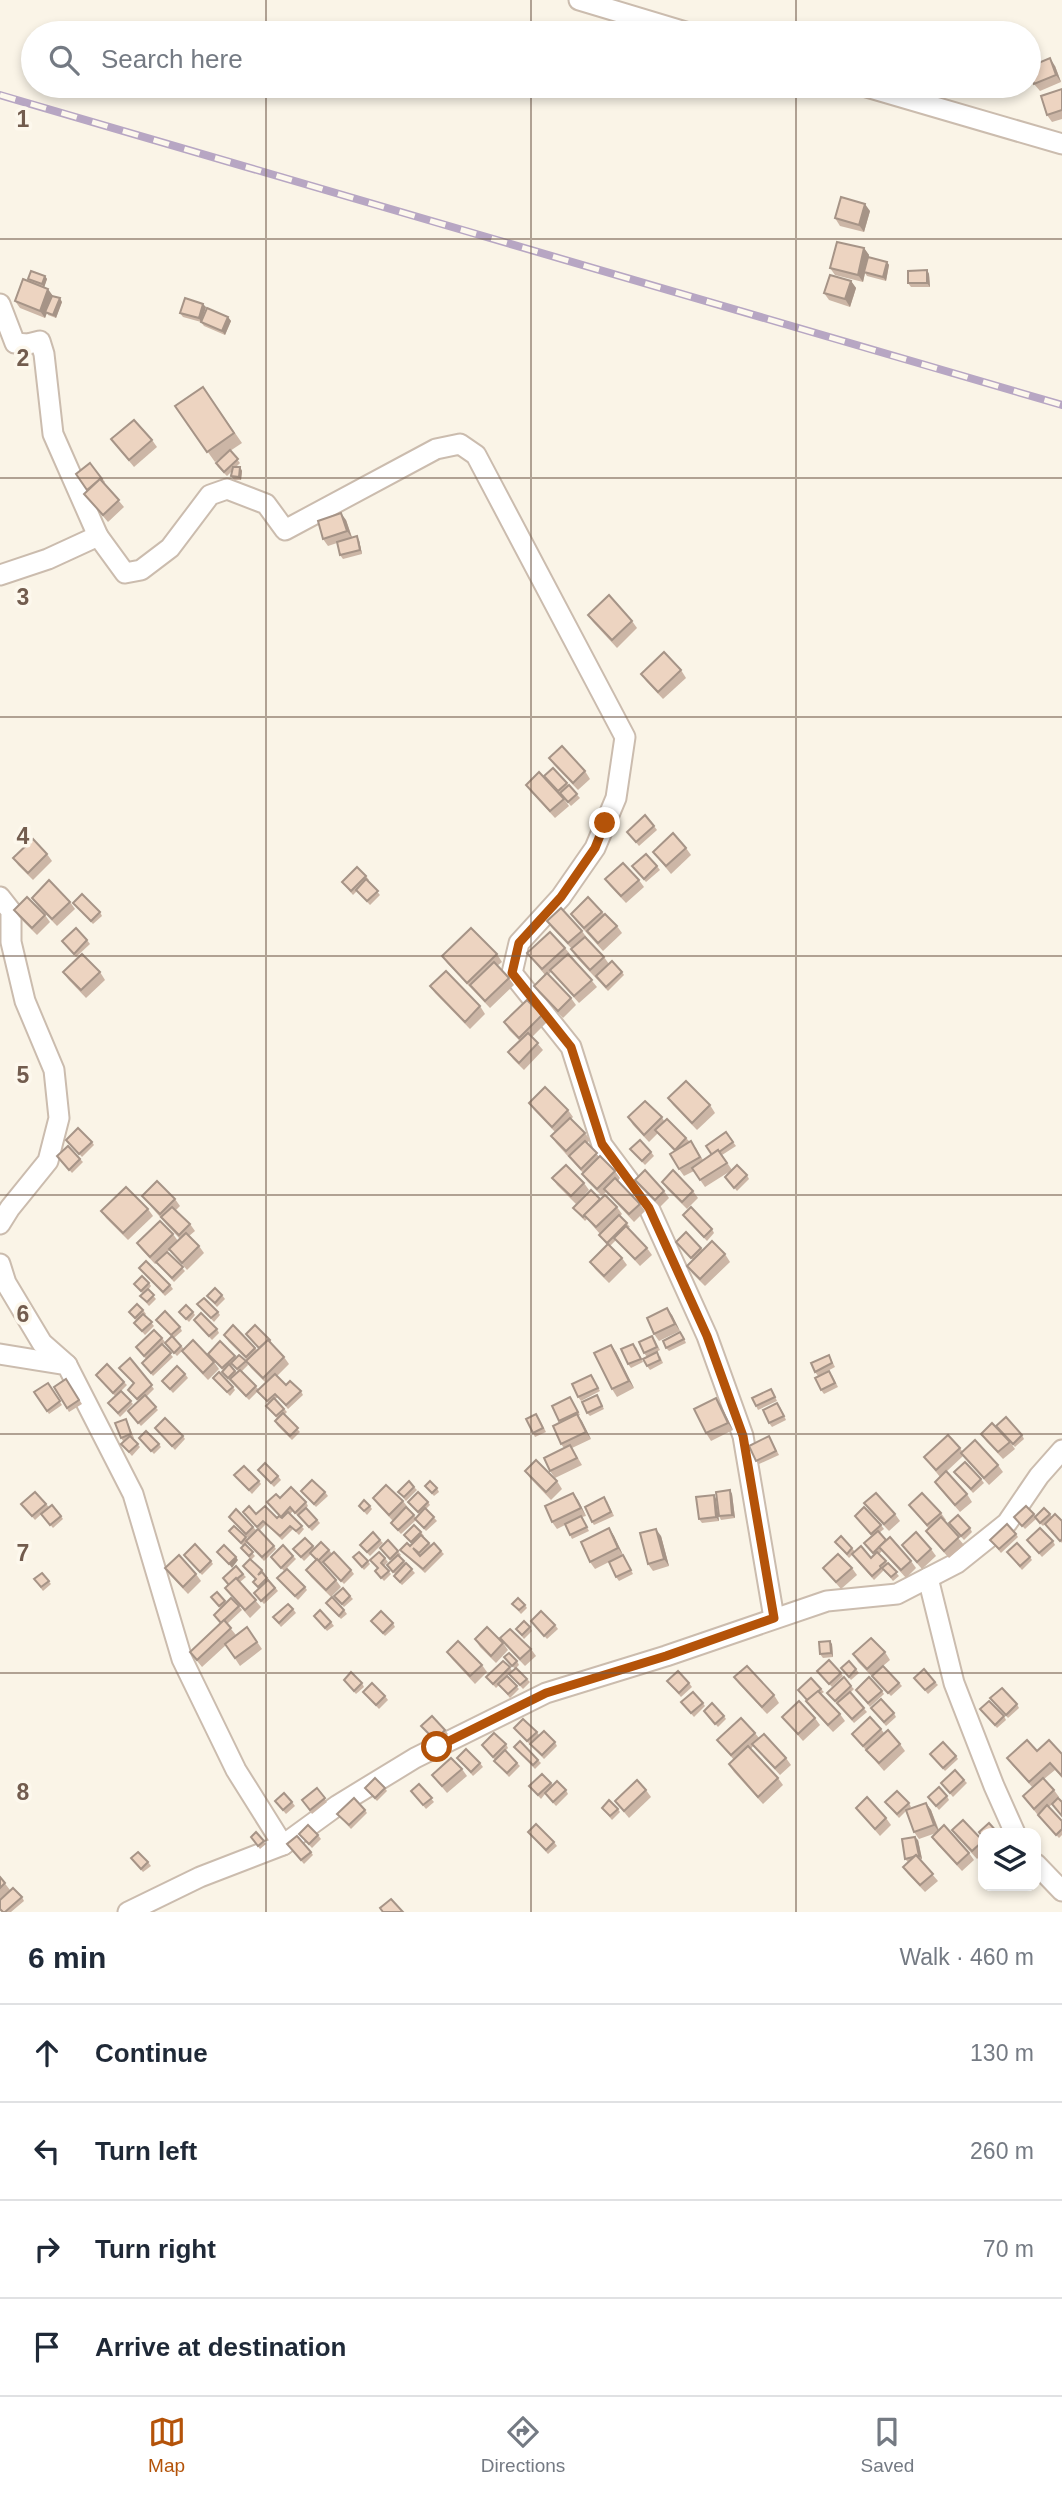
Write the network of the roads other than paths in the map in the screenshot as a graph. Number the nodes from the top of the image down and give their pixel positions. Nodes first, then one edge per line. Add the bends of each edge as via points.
1 (579, 0) edge
2 (649, 21) edge
3 (904, 98) edge
4 (1062, 144) edge
5 (0, 304) edge
6 (98, 536) junction
7 (0, 575) edge
8 (0, 897) edge
9 (0, 1224) edge
10 (0, 1264) edge
11 (0, 1354) edge
12 (67, 1365) junction
13 (1062, 1450) edge
14 (928, 1578) junction
15 (774, 1618) junction
16 (1014, 1828) edge
17 (283, 1845) junction
18 (1041, 1869) edge
19 (1062, 1891) edge
20 (128, 1912) edge

1 - 2 street
3 - 4 street
5 - 6 street via 15,343 40,341 53,434
6 - 7 street
6 - 15 street via 125,573 141,570 170,548 210,495 227,489 266,504 285,530 436,449 460,444 476,455 625,737 616,797 595,848 561,897 519,943 512,973 571,1047 602,1144 649,1208 707,1336 743,1436
8 - 9 street via 11,911 11,942 25,1001 54,1070 59,1118 48,1161
10 - 12 street via 6,1283 42,1343
11 - 12 street
12 - 17 street via 133,1493 182,1659 236,1770
13 - 14 street via 1007,1523 957,1563
14 - 15 street via 897,1594 827,1601
14 - 16 street via 954,1683
15 - 17 street via 546,1693 415,1758
17 - 20 street via 200,1877
18 - 19 street

